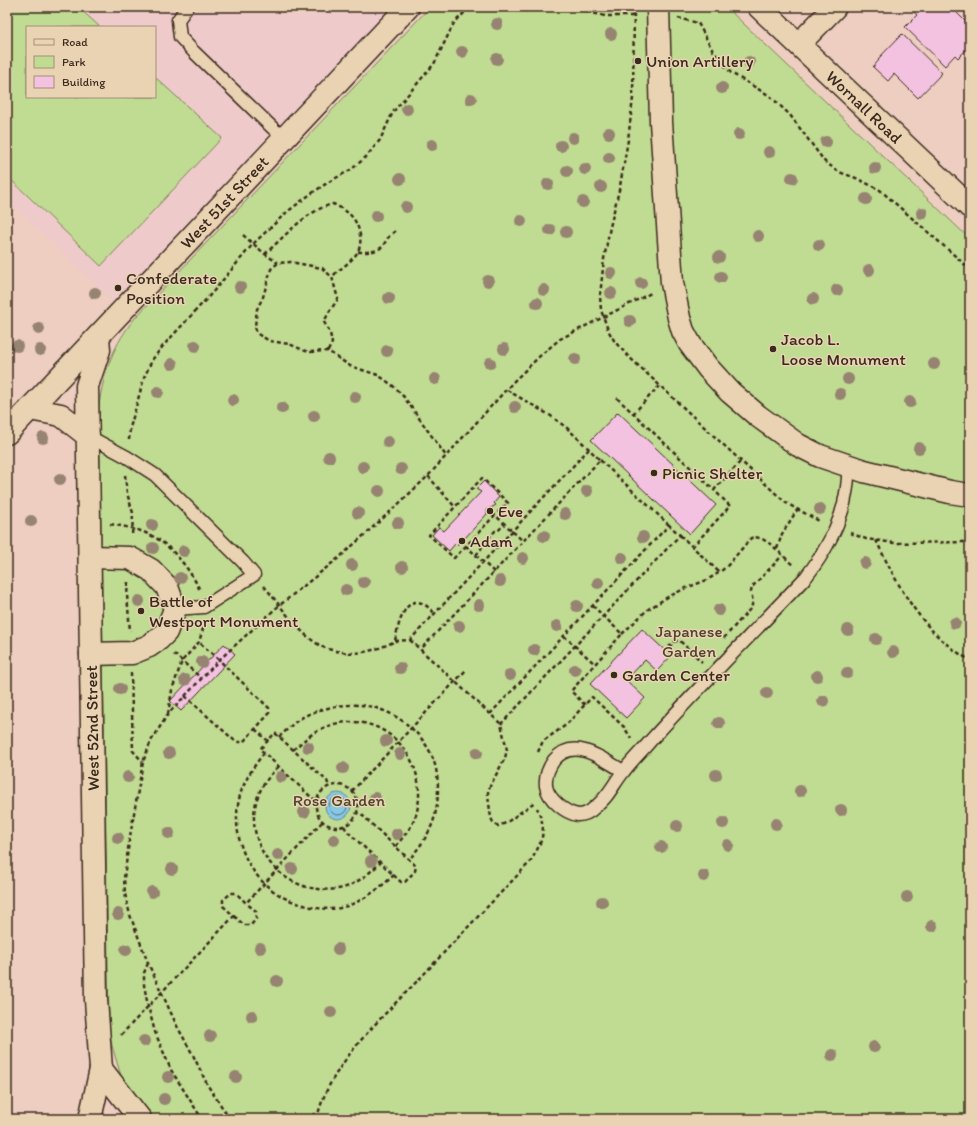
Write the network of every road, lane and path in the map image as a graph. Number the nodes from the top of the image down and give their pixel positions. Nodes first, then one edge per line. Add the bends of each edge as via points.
1 (187, 7) edge
2 (408, 7) edge
3 (470, 7) edge
4 (567, 7) edge
5 (760, 7) edge
6 (835, 7) edge
7 (658, 13) edge
8 (634, 16) dead end
9 (799, 44) junction
10 (284, 139) junction
11 (970, 207) edge
12 (398, 230) dead end
13 (242, 234) dead end
14 (252, 244) junction
15 (358, 252) junction
16 (265, 254) junction
17 (278, 263) junction
18 (970, 269) edge
19 (332, 277) junction
20 (672, 283) junction
21 (98, 337) junction
22 (328, 351) junction
23 (659, 386) dead end
24 (507, 390) junction
25 (617, 398) dead end
26 (30, 409) junction
27 (633, 414) junction
28 (7, 433) edge
29 (88, 436) junction
30 (589, 449) junction
31 (446, 456) junction
32 (127, 457) junction
33 (600, 460) junction
34 (741, 461) dead end
35 (849, 465) junction
36 (428, 476) junction
37 (714, 490) junction
38 (970, 495) edge
39 (455, 506) junction
40 (796, 510) dead end
41 (495, 515) junction
42 (504, 524) junction
43 (669, 525) junction
44 (512, 531) junction
45 (680, 535) junction
46 (876, 540) dead end
47 (523, 541) junction
48 (466, 546) junction
49 (692, 547) junction
50 (777, 549) junction
51 (476, 555) junction
52 (90, 557) junction
53 (130, 558) junction
54 (483, 562) junction
55 (494, 572) junction
56 (720, 572) junction
57 (254, 576) junction
58 (280, 605) junction
59 (593, 606) junction
60 (175, 609) junction
61 (435, 614) junction
62 (604, 617) junction
63 (622, 634) junction
64 (564, 636) junction
65 (160, 640) junction
66 (410, 640) junction
67 (722, 640) dead end
68 (394, 641) junction
69 (198, 642) dead end
70 (575, 646) junction
71 (669, 647) dead end
72 (421, 649) junction
73 (132, 653) junction
74 (91, 654) junction
75 (219, 660) junction
76 (970, 660) edge
77 (182, 661) junction
78 (595, 664) junction
79 (707, 666) dead end
80 (466, 670) dead end
81 (201, 678) junction
82 (455, 681) junction
83 (185, 696) junction
84 (585, 705) junction
85 (168, 714) junction
86 (490, 714) junction
87 (501, 724) junction
88 (411, 728) junction
89 (254, 729) junction
90 (280, 737) junction
91 (268, 741) junction
92 (398, 741) junction
93 (634, 744) dead end
94 (293, 750) junction
95 (264, 753) junction
96 (537, 757) dead end
97 (143, 762) junction
98 (278, 767) junction
99 (623, 771) junction
100 (329, 786) junction
101 (352, 791) junction
102 (548, 792) junction
103 (316, 800) junction
104 (534, 802) junction
105 (357, 813) junction
106 (322, 822) junction
107 (344, 826) junction
108 (395, 847) junction
109 (409, 860) junction
110 (380, 862) junction
111 (276, 870) junction
112 (394, 875) junction
113 (264, 883) junction
114 (246, 903) junction
115 (234, 916) junction
116 (148, 963) junction
117 (162, 991) junction
118 (148, 1006) junction
119 (124, 1032) dead end
120 (101, 1069) junction
121 (318, 1112) junction
122 (227, 1115) junction
123 (90, 1119) edge
124 (140, 1119) edge
125 (202, 1119) edge
126 (230, 1119) edge
127 (234, 1119) edge
128 (306, 1119) edge
129 (317, 1119) edge

1 - 10 lane via 178,20 180,37
2 - 10 street, West 51st Street
3 - 14 path via 454,23 434,64 393,112 380,140 366,157 287,212
4 - 8 path via 605,16
5 - 9 street, Wornall Road
6 - 9 street
7 - 18 path via 698,23 713,51 731,73 770,96 790,115 825,162 839,172 880,190
7 - 20 street via 661,122
9 - 11 street, Wornall Road
10 - 21 street, West 51st Street
12 - 15 path via 394,231 377,251
13 - 14 path
14 - 16 path
14 - 32 path via 152,360 144,378 130,428
15 - 16 path via 361,243 357,222 346,211 333,204 324,206 305,218
15 - 19 path
16 - 17 path
17 - 19 path via 291,262 322,268
17 - 22 path via 271,269 257,309 256,331 270,341 289,344 308,352
19 - 22 path via 338,299 324,322 332,343
20 - 24 path via 560,339
20 - 35 street via 683,331 708,368 730,392 798,445 820,456
21 - 26 street, West 51st Street
21 - 29 street, West 52nd Street via 99,350 87,386
22 - 31 path via 350,366 378,375 392,385 404,397
23 - 27 path
24 - 30 path via 551,416
24 - 31 path
25 - 27 path
26 - 28 street, West 51st Street
26 - 29 street via 61,415
27 - 37 path
29 - 32 lane
29 - 52 street, West 52nd Street
30 - 33 path
30 - 44 path
31 - 36 path
32 - 53 path via 125,477 133,513
32 - 57 lane via 155,475
33 - 43 path
33 - 47 path
34 - 37 path
35 - 38 street via 864,471
35 - 99 lane via 846,494 836,527 818,562
36 - 39 path
36 - 58 path via 341,556
37 - 49 path via 730,506
39 - 41 path via 482,478 508,503
39 - 48 path via 429,535 454,558
40 - 50 path via 782,534
41 - 42 path
41 - 48 path
42 - 44 path
42 - 51 path via 482,545 482,549
43 - 45 path
43 - 59 path
44 - 47 path
44 - 54 path
45 - 49 path
45 - 62 path
46 - 76 path via 899,585 919,616 940,639
47 - 55 path
48 - 51 path
49 - 56 path
50 - 56 path via 755,536
50 - 67 path via 782,556 752,587 751,608
51 - 54 path
52 - 53 street
52 - 74 street, West 52nd Street
53 - 60 street via 152,570 167,587
53 - 73 path via 127,594
54 - 55 path
54 - 61 path
55 - 72 path
56 - 63 path via 647,610
57 - 58 path
57 - 60 lane via 204,607
58 - 68 path via 302,631 322,647 353,653 366,652 380,649
58 - 75 path
59 - 62 path
59 - 64 path
60 - 65 street
61 - 66 path
61 - 68 path via 418,602 411,604 403,611
62 - 63 path
62 - 70 path
63 - 78 path
64 - 70 path
64 - 86 path
65 - 73 street
65 - 77 path
66 - 68 path
66 - 72 path
69 - 75 path
70 - 78 path
70 - 87 path
71 - 79 path via 675,640 680,641
72 - 82 path
73 - 74 street
73 - 97 path via 132,751
74 - 120 street, West 52nd Street via 96,1000
75 - 81 path
75 - 89 path via 268,708 269,714
77 - 81 path
77 - 85 path via 172,690
78 - 84 path via 571,691
80 - 82 path
81 - 83 path
82 - 86 path
82 - 88 path
83 - 85 path
83 - 89 path via 236,742 243,742
84 - 93 path via 592,697 624,728
84 - 96 path via 566,725 543,741
85 - 97 path via 151,741
86 - 87 path
87 - 104 path via 507,750 501,769 488,790 491,818 498,826
88 - 90 path via 382,710 348,704 321,709 304,717
88 - 92 path
88 - 109 path via 423,741 433,759 438,794 431,827 423,843
89 - 91 path
90 - 91 path via 275,733
90 - 94 path
91 - 95 path via 260,749
92 - 94 path via 376,727 363,724 335,724 315,731
92 - 101 path
92 - 108 path via 414,765 419,784 419,798 412,824
94 - 100 path via 327,781
95 - 98 path
95 - 113 path via 241,791 237,829 242,852 251,869
97 - 116 path via 124,878 130,915
98 - 103 path
98 - 111 path via 262,788 254,811 261,851
99 - 102 lane via 609,794 588,813 579,815 568,812
99 - 102 lane via 580,749 564,751 550,765 546,778
100 - 101 path via 341,785
100 - 103 path
101 - 105 path via 357,800
102 - 104 path
103 - 106 path via 316,812
104 - 121 path via 544,827 542,841 531,862 346,1057
105 - 107 path via 351,822
105 - 108 path
106 - 107 path via 333,827
106 - 111 path
107 - 110 path
108 - 109 path
109 - 112 path via 416,866 415,871 405,882 401,882
110 - 111 path via 371,872 358,880 345,887 331,889 301,885
110 - 112 path
111 - 113 path
112 - 113 path via 374,892 340,908 321,909 297,903 278,894
113 - 114 path
114 - 115 path via 256,911 256,919 251,925 244,925
114 - 115 path via 236,893 230,893 223,900 224,906
115 - 117 path
116 - 117 path
116 - 118 path via 144,973 144,985
117 - 118 path
117 - 122 path via 208,1086
118 - 119 path
118 - 125 path via 155,1032 171,1070
120 - 123 street, West 52nd Street
120 - 124 street
121 - 128 path
121 - 129 path
122 - 126 path
122 - 127 path

